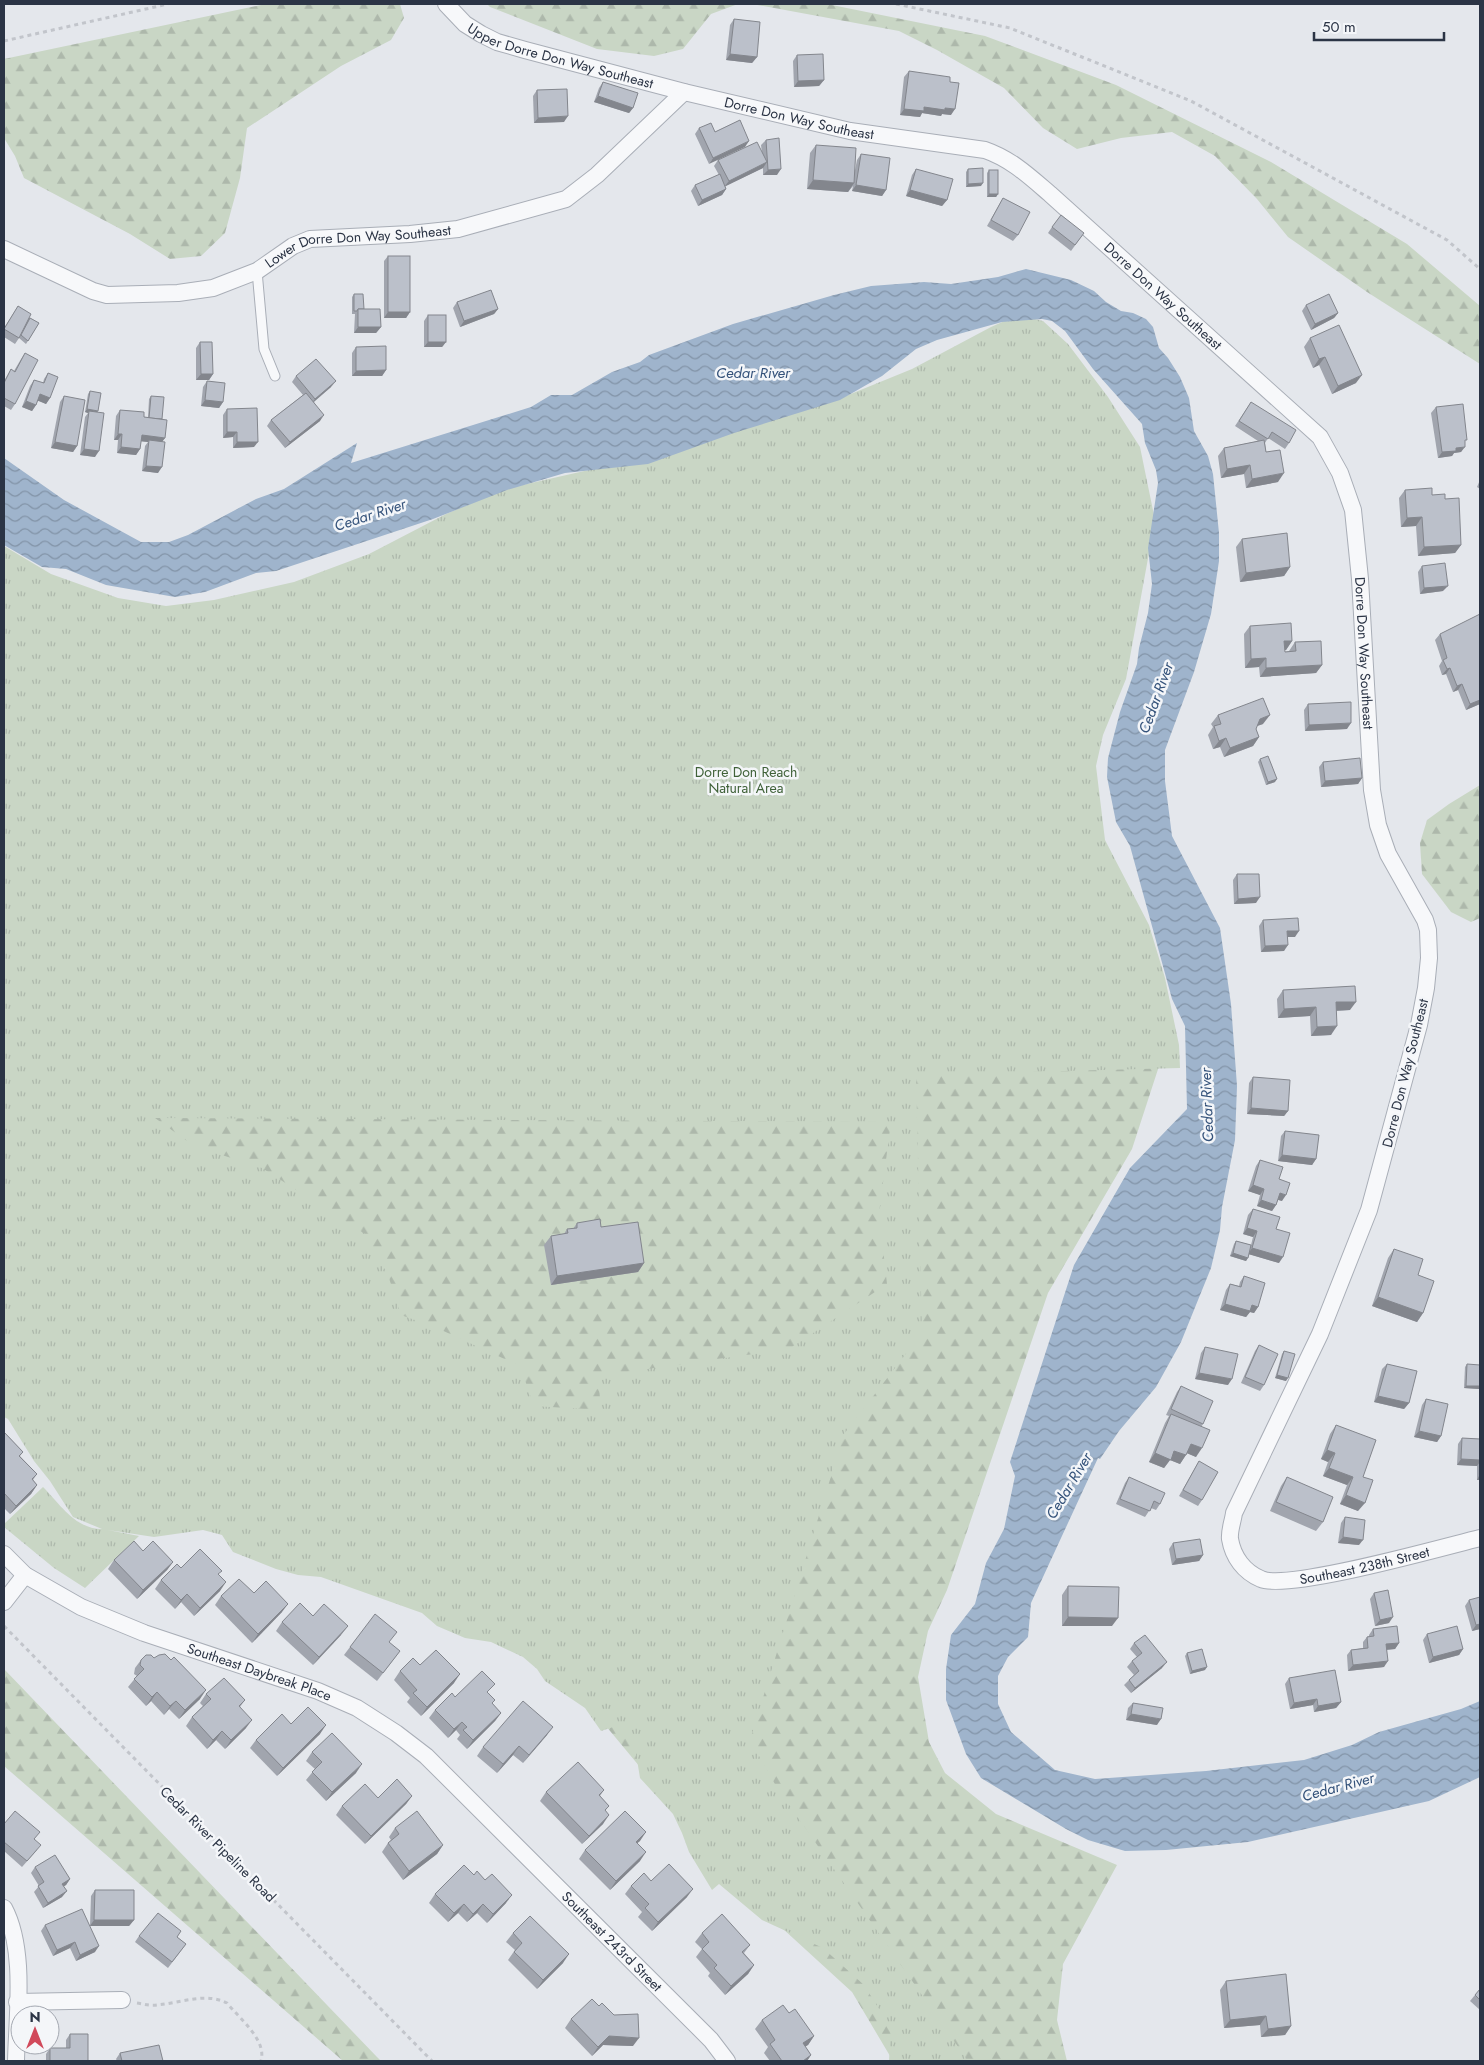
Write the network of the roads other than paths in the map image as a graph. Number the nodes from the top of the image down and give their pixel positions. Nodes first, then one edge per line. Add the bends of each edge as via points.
1 (446, 4) edge
2 (684, 92) junction
3 (4, 249) edge
4 (257, 271) junction
5 (275, 376) dead end
6 (1480, 1538) edge
7 (4, 1554) edge
8 (1248, 1572) joint
9 (25, 1575) junction
10 (4, 1602) edge
11 (493, 1824) joint
12 (4, 1908) edge
13 (122, 2000) road end
14 (17, 2002) junction
15 (16, 2061) edge
16 (727, 2061) edge

1 - 2 street, Upper Dorre Don Way Southeast via 465,24 497,42
2 - 4 street, Lower Dorre Don Way Southeast via 597,175 566,199 458,229 310,239 293,246
2 - 8 street, Dorre Don Way Southeast via 850,131 985,150 1013,162 1320,437 1340,472 1353,510 1372,790 1378,825 1388,854 1425,920 1429,958 1419,1025 1369,1210 1320,1334 1234,1513 1230,1538 1235,1557
3 - 4 street, Lower Dorre Don Way Southeast via 107,295 178,293 213,288
4 - 5 lane via 264,348
6 - 8 street, Southeast 238th Street via 1313,1578 1277,1582 1263,1580
7 - 9 street, Southeast Daybreak Place
9 - 10 street
9 - 11 street, Southeast Daybreak Place via 81,1607 144,1633 318,1691 357,1708 426,1756
11 - 16 street, Southeast 243rd Street via 711,2040
12 - 14 street via 16,1941
13 - 14 street
14 - 15 street

